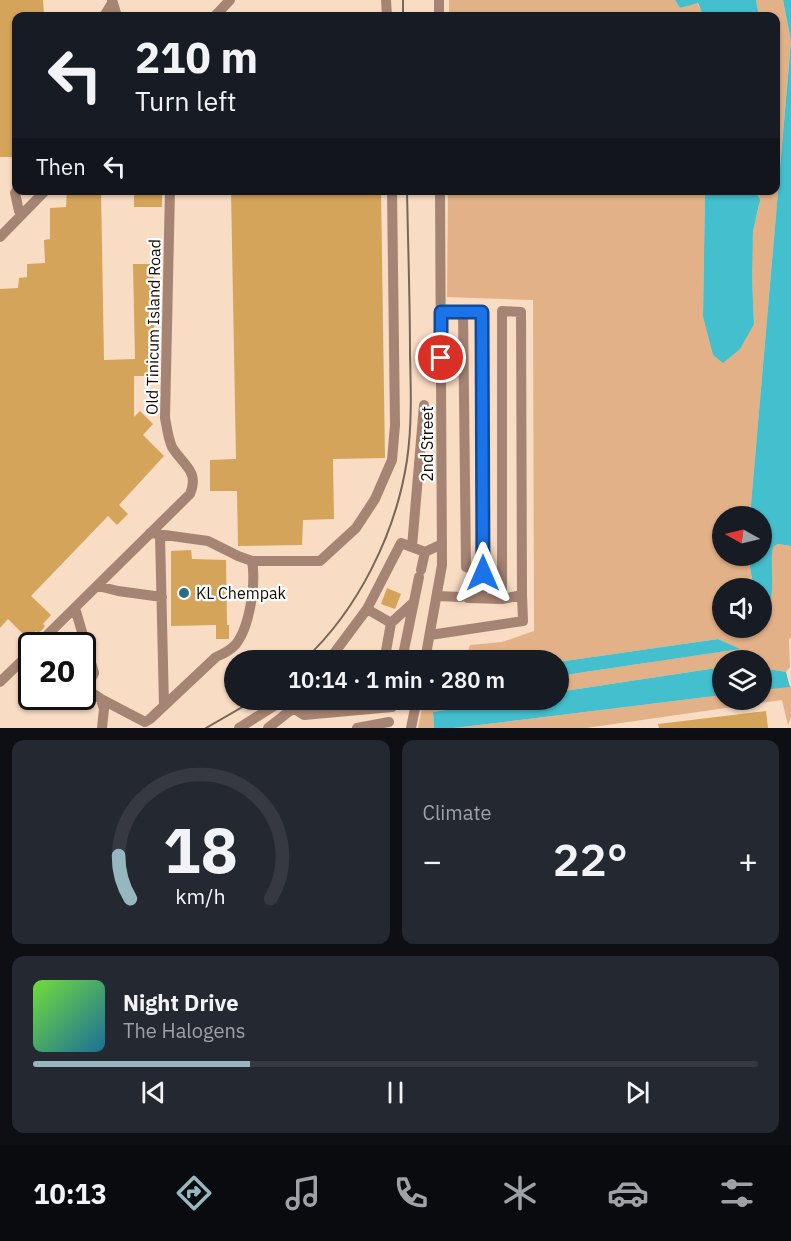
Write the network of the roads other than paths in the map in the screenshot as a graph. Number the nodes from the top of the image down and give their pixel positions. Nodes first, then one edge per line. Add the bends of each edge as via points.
1 (230, 0) edge
2 (219, 12) edge
3 (15, 195) edge
4 (41, 195) edge
5 (170, 195) edge
6 (392, 195) edge
7 (440, 195) edge
8 (22, 214) junction
9 (0, 237) edge
10 (502, 311) junction
11 (441, 312) junction
12 (463, 312) junction
13 (482, 312) junction
14 (424, 405) dead end
15 (155, 534) junction
16 (442, 544) junction
17 (412, 548) junction
18 (424, 552) junction
19 (252, 561) junction
20 (483, 573) junction
21 (98, 586) junction
22 (522, 595) junction
23 (437, 596) junction
24 (162, 597) junction
25 (482, 598) junction
26 (502, 599) junction
27 (414, 602) junction
28 (75, 608) junction
29 (367, 609) junction
30 (391, 623) junction
31 (51, 632) edge
32 (82, 632) edge
33 (429, 635) junction
34 (337, 650) edge
35 (386, 650) edge
36 (404, 650) edge
37 (426, 650) edge
38 (18, 665) edge
39 (0, 682) edge
40 (96, 696) edge
41 (101, 699) junction
42 (164, 706) junction
43 (268, 710) edge
44 (290, 710) edge
45 (296, 710) edge
46 (341, 710) edge
47 (391, 710) edge
48 (415, 710) edge
49 (388, 725) edge
50 (102, 728) edge
51 (239, 728) edge
52 (268, 728) edge
53 (357, 728) edge
54 (411, 728) edge

1 - 2 street
3 - 8 street
4 - 8 street
5 - 15 street, Old Tinicum Island Road via 165,418 173,448 187,465 194,486
6 - 19 street via 392,460 375,499 356,528 320,561
7 - 11 street, 2nd Street
8 - 9 street
10 - 13 street
10 - 22 street via 521,312
10 - 26 street
11 - 12 street
11 - 16 street, 2nd Street
12 - 13 street
12 - 20 street via 466,567
13 - 20 street
14 - 17 street
15 - 19 street via 208,541
15 - 21 street, Old Tinicum Island Road
15 - 24 street
16 - 18 street
16 - 23 street, 2nd Street
17 - 18 street
17 - 29 street via 400,543
18 - 27 street
19 - 42 street via 249,615 236,644 216,657
20 - 25 street
21 - 24 street
21 - 28 street, Old Tinicum Island Road
22 - 26 street
22 - 33 street via 523,621
23 - 25 street
23 - 33 street, 2nd Street
24 - 42 street
25 - 26 street
27 - 30 street
27 - 36 street
28 - 31 street, Old Tinicum Island Road
28 - 32 street
29 - 30 street
29 - 34 street
30 - 35 street
33 - 37 street, 2nd Street
38 - 39 street, Old Tinicum Island Road
40 - 41 street
41 - 42 street via 146,722
41 - 50 street
43 - 51 street
44 - 52 street
45 - 46 street via 304,715
47 - 49 street
48 - 54 street
49 - 53 street

